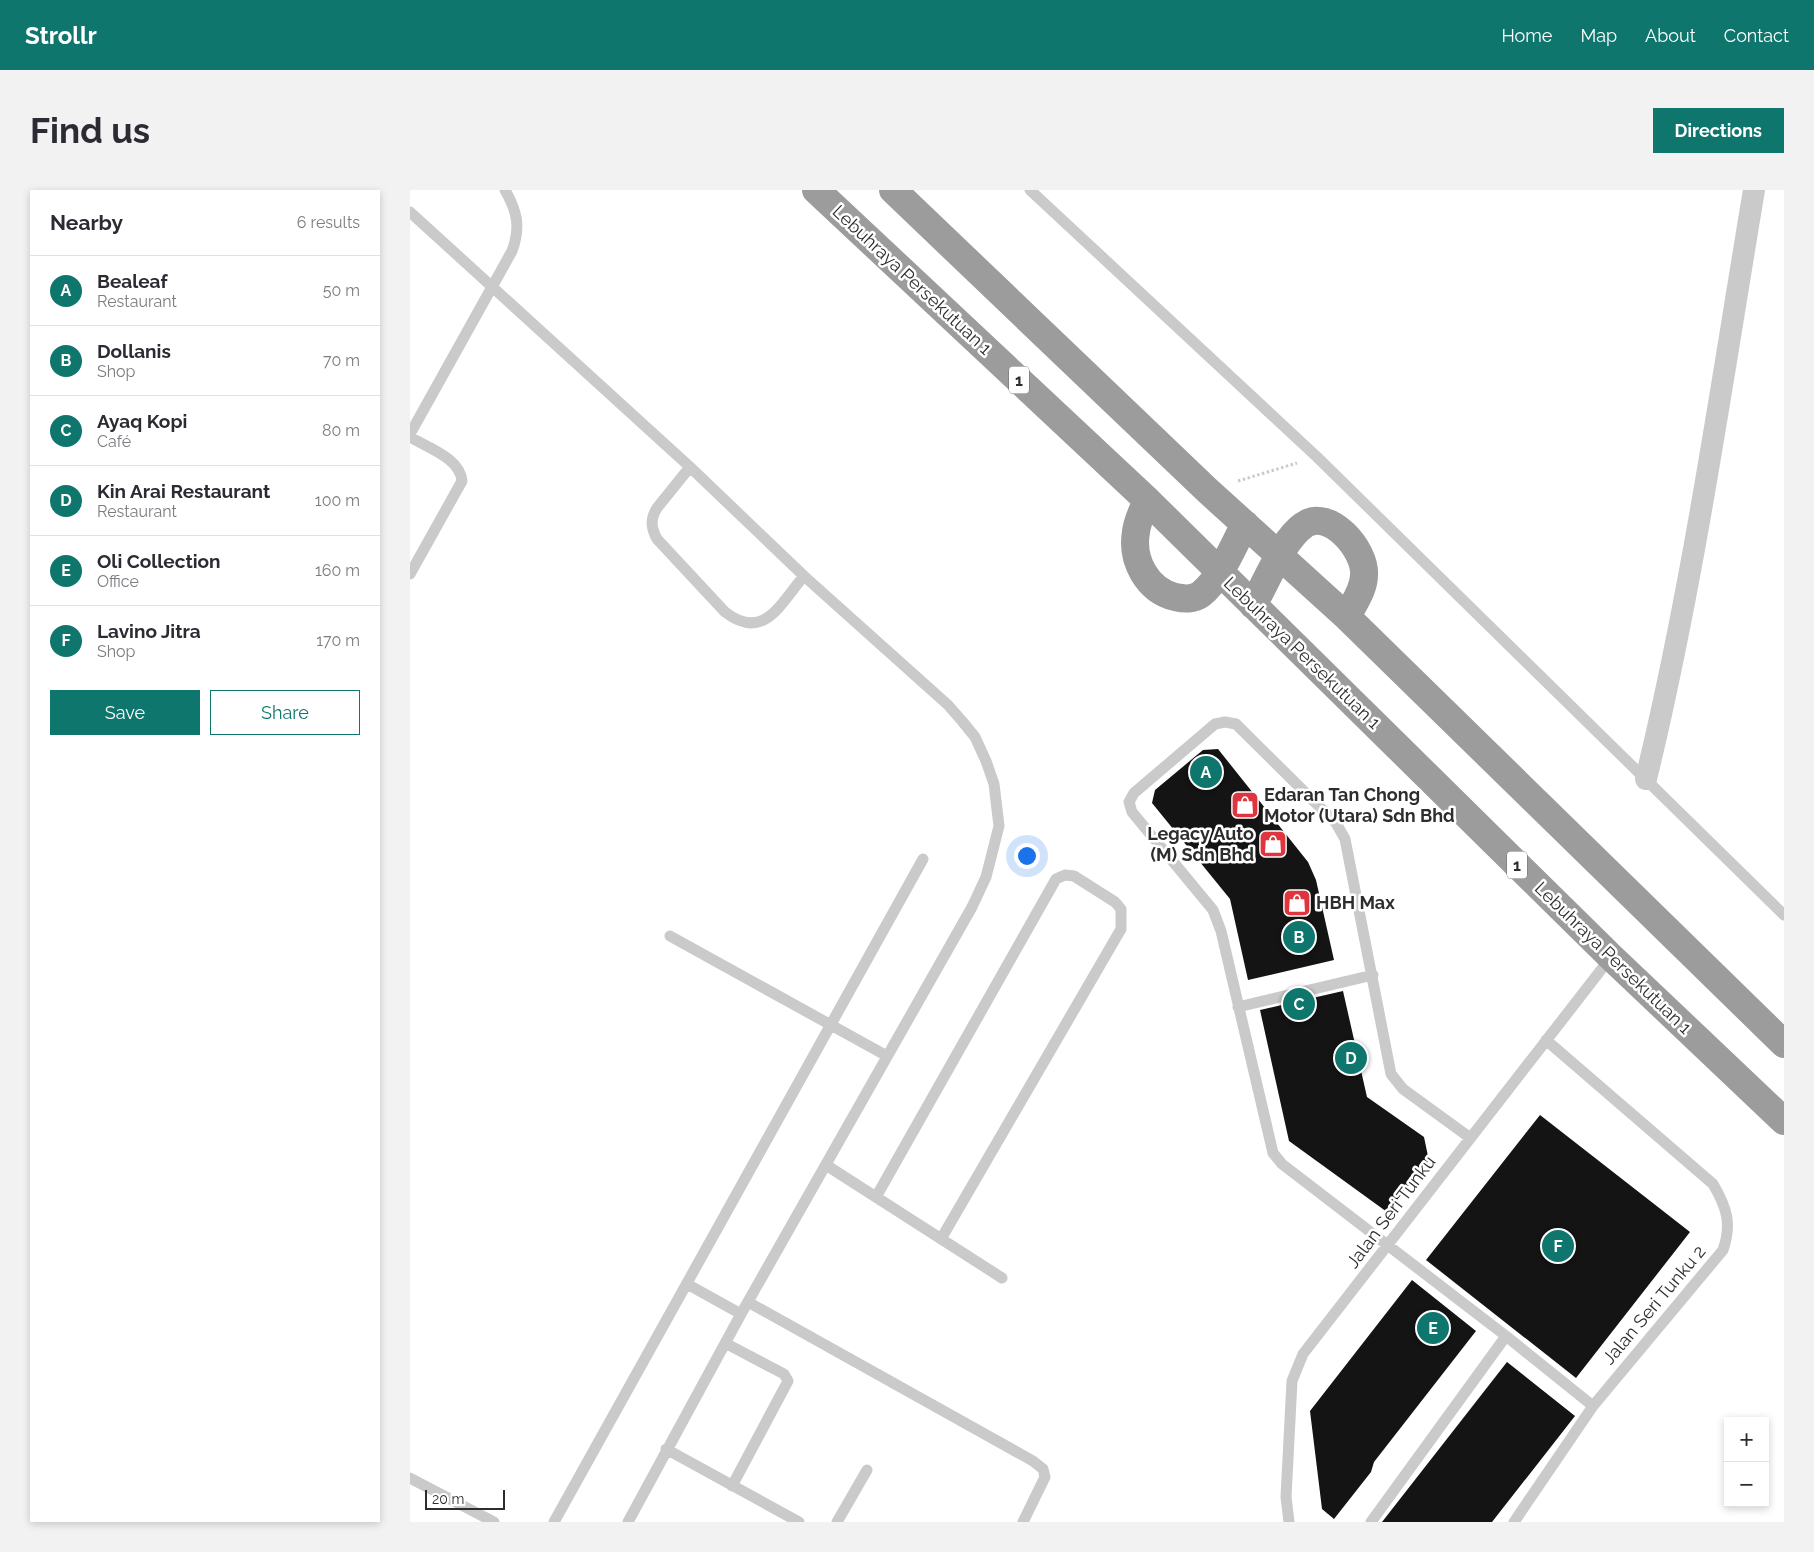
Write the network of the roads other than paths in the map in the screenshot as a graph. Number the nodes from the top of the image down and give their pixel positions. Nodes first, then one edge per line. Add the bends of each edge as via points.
1 (505, 190) edge
2 (816, 190) edge
3 (893, 190) edge
4 (1030, 190) edge
5 (1754, 190) edge
6 (410, 212) edge
7 (492, 286) junction
8 (410, 436) edge
9 (690, 467) junction
10 (1147, 500) junction
11 (1245, 524) junction
12 (1280, 556) junction
13 (1219, 572) junction
14 (410, 574) edge
15 (804, 576) junction
16 (1253, 605) junction
17 (1347, 617) junction
18 (1646, 778) junction
19 (923, 859) dead end
20 (1784, 915) edge
21 (670, 936) dead end
22 (1611, 957) junction
23 (1373, 975) junction
24 (1238, 1007) junction
25 (830, 1026) junction
26 (1546, 1040) junction
27 (1784, 1044) edge
28 (887, 1056) junction
29 (1784, 1122) edge
30 (1470, 1137) junction
31 (826, 1165) junction
32 (876, 1197) junction
33 (940, 1239) junction
34 (1388, 1246) junction
35 (1002, 1278) dead end
36 (687, 1284) junction
37 (748, 1302) junction
38 (741, 1314) junction
39 (1506, 1336) junction
40 (725, 1343) junction
41 (1593, 1406) junction
42 (666, 1449) junction
43 (867, 1470) dead end
44 (410, 1478) edge
45 (732, 1486) junction
46 (494, 1522) edge
47 (554, 1522) edge
48 (628, 1522) edge
49 (799, 1522) edge
50 (837, 1522) edge
51 (1023, 1522) edge
52 (1289, 1522) edge
53 (1371, 1522) edge
54 (1514, 1522) edge

1 - 7 lane via 515,209 517,238
2 - 10 highway, Lebuhraya Persekutuan 1 / 1
3 - 11 highway
4 - 18 lane via 1317,457
5 - 18 street via 1694,555 1666,697
6 - 7 lane
7 - 8 lane
7 - 9 lane
8 - 14 lane via 451,460 457,466 462,482
9 - 15 lane
9 - 15 lane via 656,508 652,530 724,612 737,622 759,624 769,618
10 - 13 highway, Lebuhraya Persekutuan 1 / 1
10 - 13 highway via 1135,532 1135,549 1144,576 1154,586 1168,595 1192,599 1201,594
11 - 12 highway
11 - 13 highway
12 - 16 highway
12 - 17 highway
12 - 17 highway via 1295,534 1305,524 1314,521 1325,523 1348,537 1355,546 1365,574
13 - 16 highway, Lebuhraya Persekutuan 1 / 1
15 - 28 lane via 948,705 975,737 994,784 999,826 986,877
16 - 22 highway, Lebuhraya Persekutuan 1 / 1
17 - 27 highway
18 - 20 lane
19 - 25 lane
21 - 25 lane
22 - 26 lane, Jalan Seri Tunku
22 - 29 highway, Lebuhraya Persekutuan 1 / 1
23 - 24 lane
23 - 24 lane via 1345,839 1336,823 1236,724 1215,724 1134,793 1129,802 1132,812 1213,910 1221,931
23 - 30 lane via 1392,1074 1403,1089
24 - 34 lane via 1273,1153 1282,1164
25 - 28 lane
25 - 36 lane
26 - 30 lane, Jalan Seri Tunku
26 - 41 lane, Jalan Seri Tunku 2 via 1713,1184 1725,1204 1729,1221 1723,1250
28 - 31 lane
30 - 34 lane, Jalan Seri Tunku
31 - 32 lane
31 - 37 lane
32 - 33 lane
32 - 33 lane via 1056,879 1074,876 1115,902 1121,910 1121,929
33 - 35 lane
34 - 39 lane
34 - 52 lane, Jalan Seri Tunku via 1303,1354 1292,1381 1286,1497
36 - 38 lane
36 - 47 lane
37 - 38 lane
37 - 51 lane via 1033,1461 1045,1477
38 - 40 lane
39 - 41 lane
39 - 53 lane
40 - 42 lane
40 - 45 lane via 784,1374 788,1381
41 - 54 lane, Jalan Seri Tunku 2
42 - 45 lane
42 - 48 lane
43 - 50 lane
44 - 46 lane
45 - 49 lane

